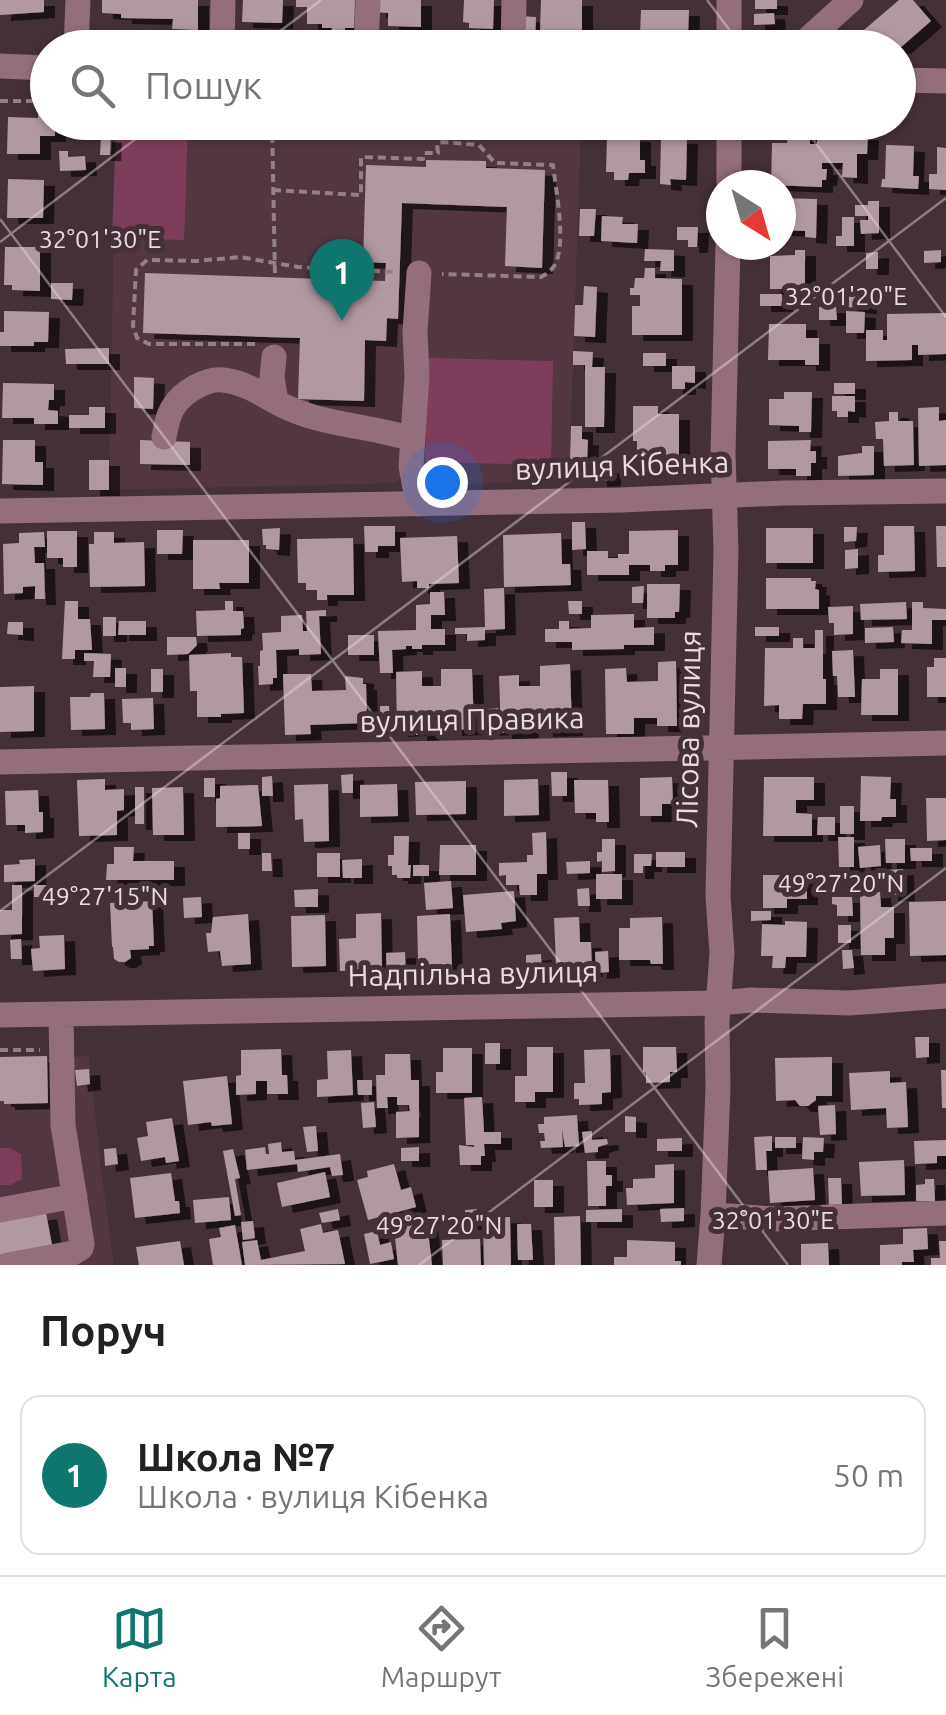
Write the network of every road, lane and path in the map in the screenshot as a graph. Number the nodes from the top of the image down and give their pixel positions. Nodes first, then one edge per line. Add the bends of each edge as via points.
1 (78, 0) edge
2 (223, 0) edge
3 (368, 0) edge
4 (514, 0) edge
5 (729, 0) edge
6 (851, 0) edge
7 (77, 30) edge
8 (222, 30) edge
9 (367, 30) edge
10 (513, 30) edge
11 (729, 30) edge
12 (818, 30) edge
13 (0, 66) edge
14 (30, 67) edge
15 (916, 80) edge
16 (946, 80) edge
17 (0, 101) edge
18 (30, 101) edge
19 (272, 140) edge
20 (729, 140) edge
21 (729, 170) edge
22 (273, 190) junction
23 (728, 260) edge
24 (275, 264) junction
25 (419, 273) junction
26 (275, 277) dead end
27 (266, 351) joint
28 (276, 402) junction
29 (164, 437) dead end
30 (412, 439) junction
31 (946, 491) edge
32 (725, 496) junction
33 (418, 504) junction
34 (0, 511) edge
35 (946, 742) edge
36 (721, 748) junction
37 (0, 762) edge
38 (946, 996) edge
39 (719, 1002) junction
40 (61, 1014) junction
41 (0, 1015) edge
42 (0, 1050) edge
43 (61, 1050) junction
44 (75, 1196) junction
45 (0, 1210) edge
46 (946, 1213) edge
47 (713, 1215) junction
48 (8, 1265) edge
49 (709, 1265) edge

1 - 7 street
2 - 8 street
3 - 9 street
4 - 10 street
5 - 11 street
6 - 12 street
13 - 14 street
15 - 16 street
17 - 18 path
19 - 22 path
20 - 21 street
22 - 24 path
22 - 25 path via 361,195 361,157 423,159 444,142 479,145 495,163 553,165 560,232 550,272
23 - 32 street, Лісова вулиця
24 - 25 path
24 - 26 path
24 - 27 path via 240,257 147,260 136,270 136,338
25 - 30 street
27 - 28 street
28 - 29 street via 217,378 174,405
28 - 30 street via 311,418
30 - 33 street
31 - 32 street, вулиця Кібенка
32 - 33 street, вулиця Кібенка
32 - 36 street, Лісова вулиця
33 - 34 street, вулиця Кібенка
35 - 36 street, вулиця Правика
36 - 37 street, вулиця Правика
36 - 39 street, Лісова вулиця
38 - 39 street, Надпільна вулиця via 849,1004
39 - 40 street, Надпільна вулиця
39 - 47 street, Лісова вулиця
40 - 41 street, Надпільна вулиця
40 - 43 street
42 - 43 path
43 - 44 street via 63,1125
44 - 45 street
44 - 48 street via 80,1248
46 - 47 street
47 - 49 street, Лісова вулиця

